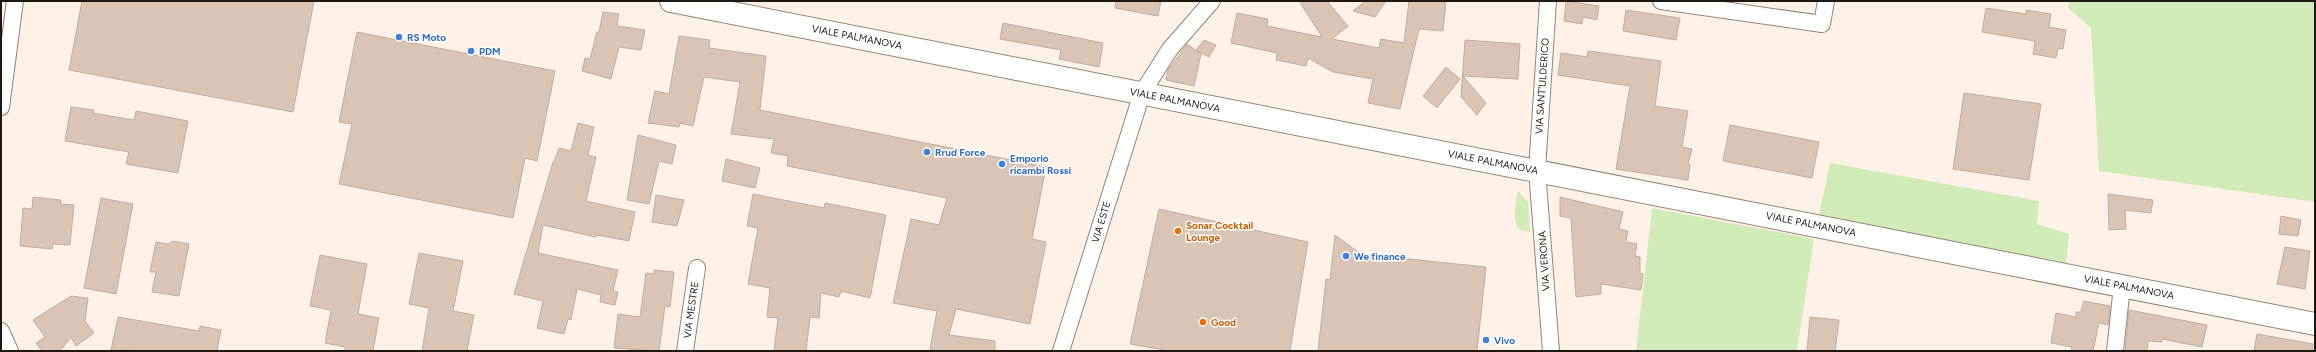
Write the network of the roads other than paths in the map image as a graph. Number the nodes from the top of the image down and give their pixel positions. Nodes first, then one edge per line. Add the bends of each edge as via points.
1 (15, 1) edge
2 (671, 1) edge
3 (1212, 1) edge
4 (1548, 1) edge
5 (1661, 1) edge
6 (1826, 1) edge
7 (1142, 93) junction
8 (1, 108) edge
9 (1537, 170) junction
10 (697, 268) dead end
11 (2122, 286) junction
12 (2315, 324) edge
13 (1, 331) edge
14 (10, 351) edge
15 (685, 351) edge
16 (1061, 351) edge
17 (1551, 351) edge
18 (2114, 351) edge

1 - 8 street
2 - 7 main road, VIALE PALMANOVA
3 - 7 street, VIA ESTE via 1174,45
4 - 9 street, VIA SANT'ULDERICO
5 - 6 street via 1822,24
7 - 9 main road, VIALE PALMANOVA
7 - 16 street, VIA ESTE
9 - 11 main road, VIALE PALMANOVA
9 - 17 street, VIA VERONA
10 - 15 street, VIA MESTRE
11 - 12 main road, VIALE PALMANOVA
11 - 18 street
13 - 14 street

